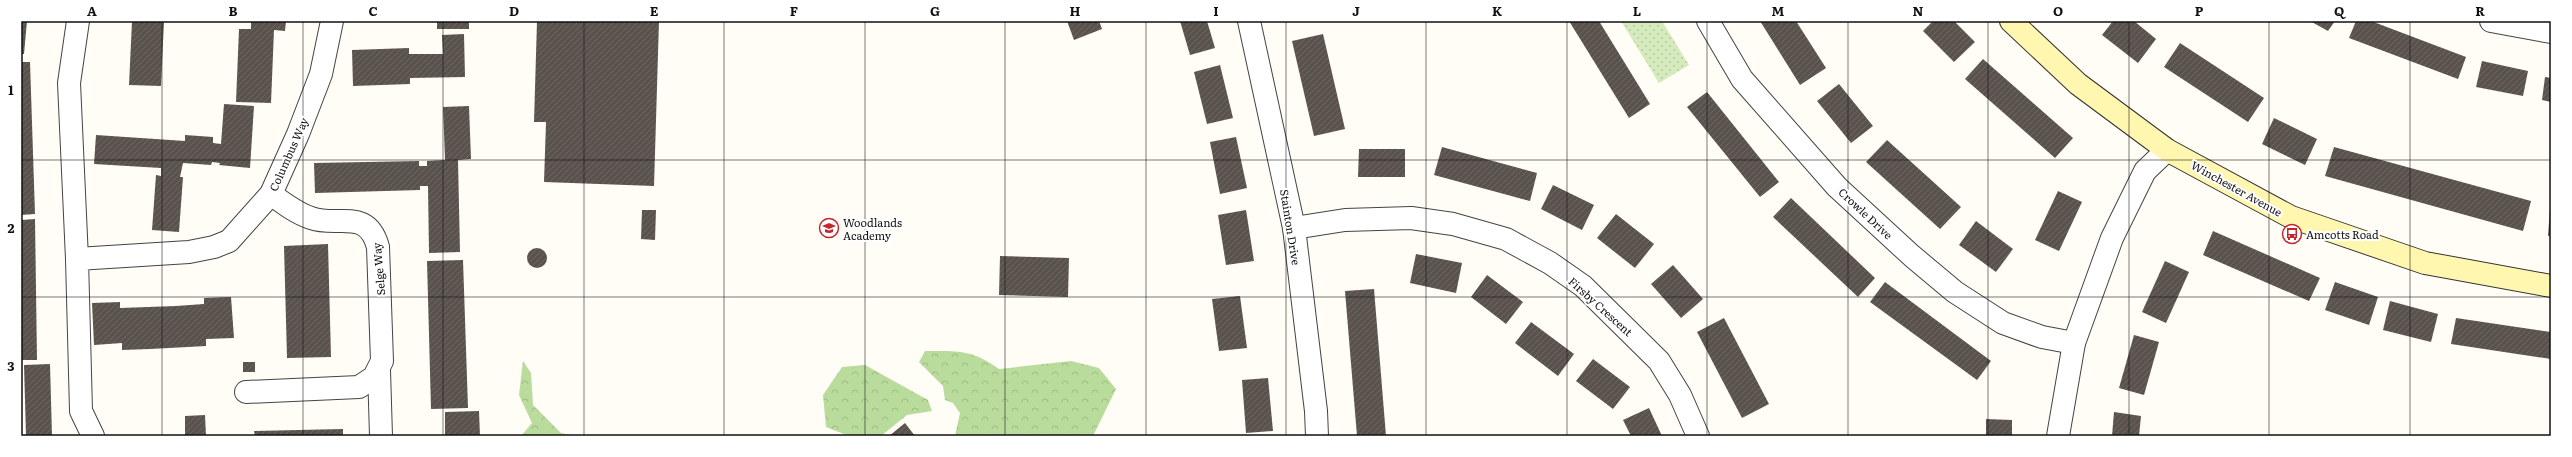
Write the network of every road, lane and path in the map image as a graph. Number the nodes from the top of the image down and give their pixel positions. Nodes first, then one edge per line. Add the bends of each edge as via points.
1 (78, 21) edge
2 (332, 21) edge
3 (1249, 21) edge
4 (1708, 21) edge
5 (2011, 21) edge
6 (2491, 21) edge
7 (2551, 32) edge
8 (2167, 150) junction
9 (271, 194) junction
10 (1294, 228) junction
11 (77, 259) junction
12 (2551, 286) edge
13 (2074, 343) junction
14 (380, 370) junction
15 (246, 392) dead end
16 (93, 436) edge
17 (381, 436) edge
18 (1317, 436) edge
19 (1698, 436) edge
20 (2058, 436) edge

1 - 11 street via 69,84
2 - 9 street, Columbus Way via 321,74
3 - 10 street, Stainton Drive
4 - 13 street, Crowle Drive via 1742,79 1838,187 1912,256 1955,292 2003,323 2042,337
5 - 8 street, Winchester Avenue via 2078,84
6 - 7 street
8 - 12 street, Winchester Avenue via 2291,218 2425,263
8 - 13 street via 2145,171 2112,238
9 - 11 street, Columbus Way via 229,241 214,247 189,252
9 - 14 street, Selge Way via 312,219 353,221 362,224 375,238 378,247 383,352
10 - 18 street, Stainton Drive
10 - 19 street, Firsby Crescent via 1345,220 1411,218 1453,224 1506,239 1550,263 1583,286 1659,361 1680,395
11 - 16 street via 81,411
13 - 20 street
14 - 15 street via 359,387
14 - 17 street, Selge Way

